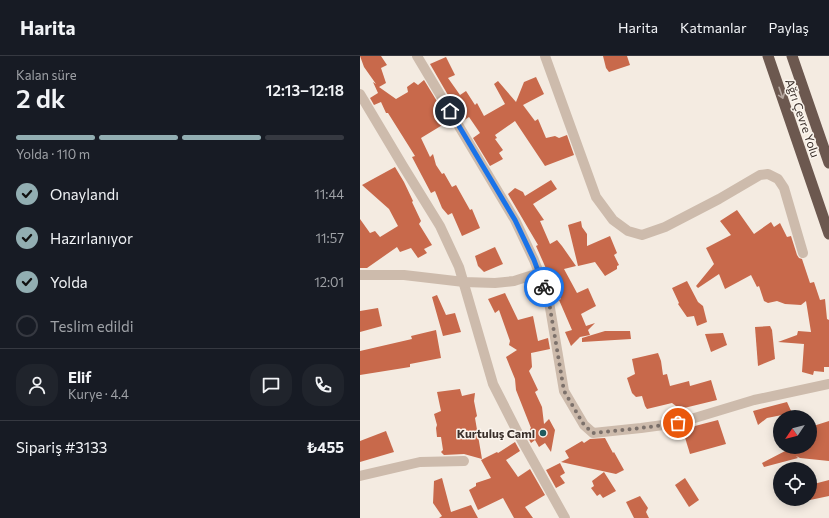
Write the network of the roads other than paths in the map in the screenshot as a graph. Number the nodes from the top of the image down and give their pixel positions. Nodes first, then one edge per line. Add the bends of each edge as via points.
1 (417, 56) edge
2 (546, 56) edge
3 (768, 56) edge
4 (792, 56) edge
5 (360, 94) edge
6 (829, 163) edge
7 (829, 234) edge
8 (803, 253) dead end
9 (539, 273) junction
10 (360, 275) edge
11 (464, 282) junction
12 (829, 384) edge
13 (464, 461) dead end
14 (360, 476) edge
15 (563, 517) edge

1 - 9 street via 515,220
2 - 8 street via 596,197 620,226 642,235 664,227 760,175 768,174 778,179 784,188
3 -> 7 highway, Ağrı Çevre Yolu
4 - 6 highway, Ağrı Çevre Yolu
5 - 11 street via 440,226
9 - 11 street via 514,281
9 - 12 street via 548,296 564,391 584,425 593,433 678,423 754,400
10 - 11 street via 404,275
11 - 15 street via 493,384
13 - 14 street via 420,462

